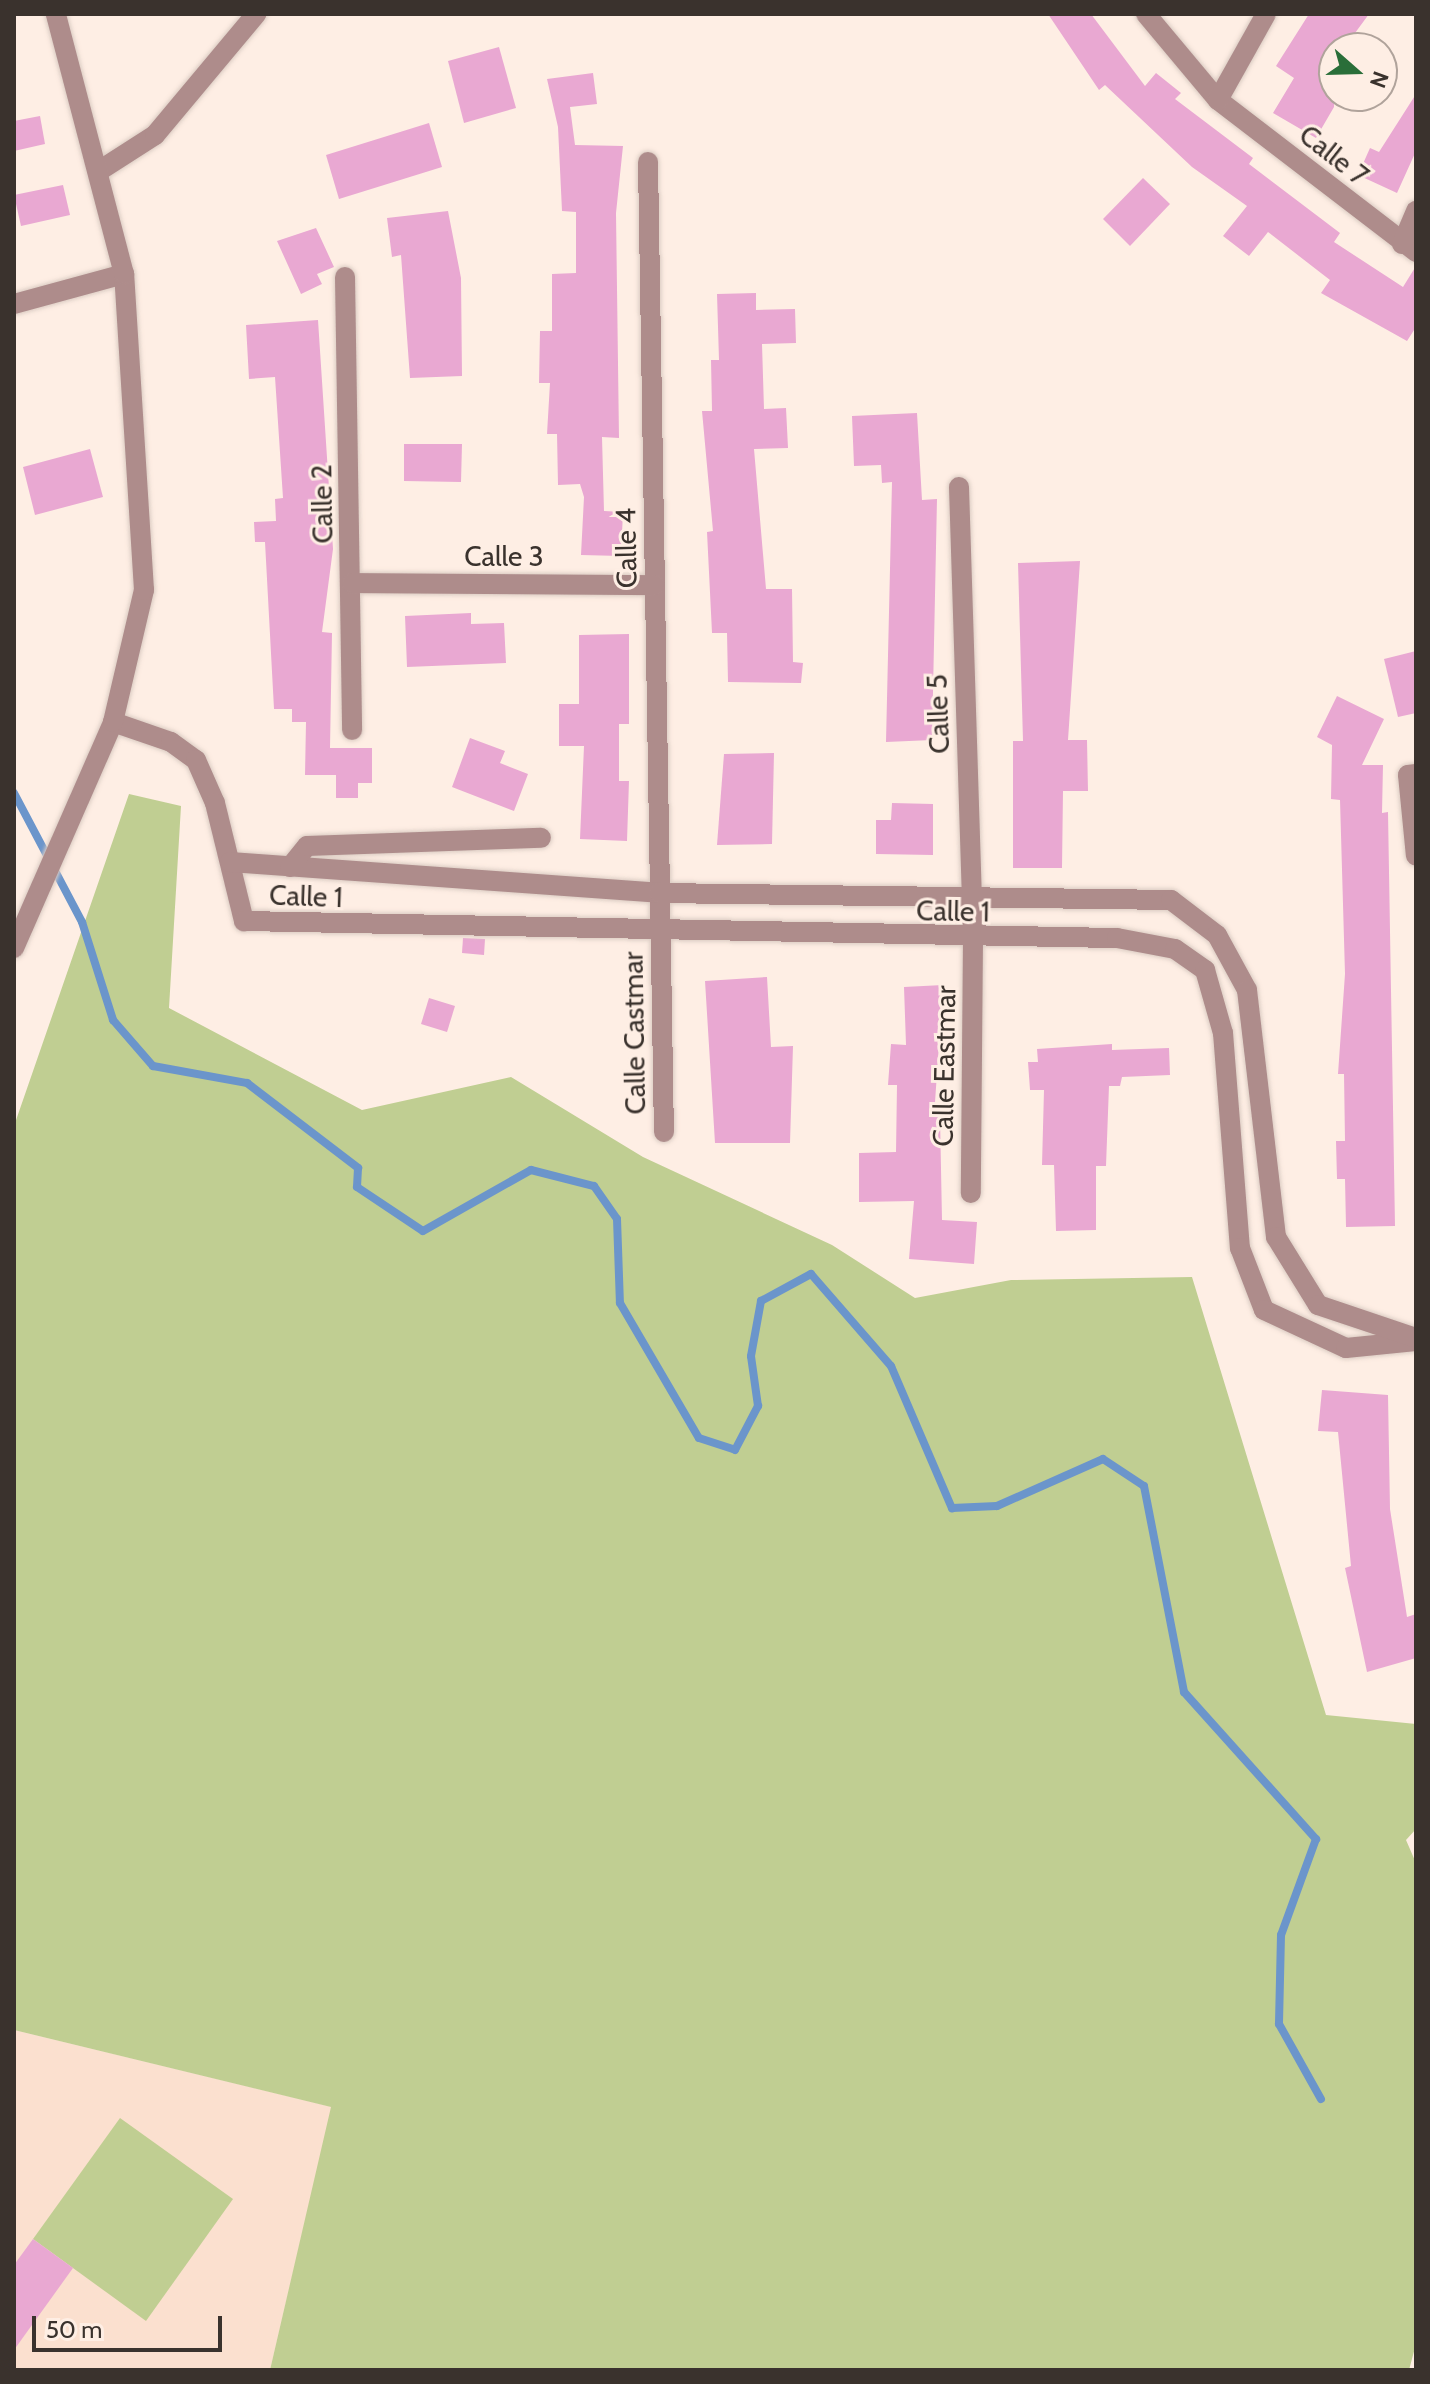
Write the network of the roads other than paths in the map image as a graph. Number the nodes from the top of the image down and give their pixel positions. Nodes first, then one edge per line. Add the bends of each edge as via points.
1 (56, 14) edge
2 (256, 14) edge
3 (1146, 14) edge
4 (1266, 14) edge
5 (1218, 100) junction
6 (648, 162) dead end
7 (102, 169) junction
8 (1416, 211) edge
9 (1409, 248) edge
10 (124, 274) junction
11 (345, 277) dead end
12 (14, 304) edge
13 (959, 487) dead end
14 (352, 583) junction
15 (655, 585) junction
16 (113, 722) junction
17 (352, 730) dead end
18 (1416, 774) edge
19 (541, 838) dead end
20 (1416, 856) edge
21 (230, 862) junction
22 (290, 867) junction
23 (659, 893) junction
24 (972, 899) junction
25 (660, 933) junction
26 (973, 939) junction
27 (14, 948) edge
28 (664, 1132) dead end
29 (971, 1193) dead end
30 (1416, 1340) edge

1 - 7 street
2 - 7 street via 155,135
3 - 5 street, Calle 7
4 - 5 street
5 - 9 street, Calle 7
6 - 15 street, Calle 4
7 - 10 street
8 - 9 street
10 - 12 street
10 - 16 street via 144,590
11 - 14 street, Calle 2
13 - 24 street, Calle 5
14 - 15 street, Calle 3
14 - 17 street, Calle 2
15 - 23 street, Calle 4
16 - 21 street, Calle 1 via 171,742 196,760
16 - 27 street
18 - 20 street via 1408,775
19 - 22 street via 307,846
21 - 22 street, Calle 1
21 - 25 street, Calle 1 via 244,921
22 - 23 street, Calle 1
23 - 24 street, Calle 1
23 - 25 street, Calle 4
24 - 26 street, Calle 5
24 - 30 street, Calle 1 via 1171,900 1217,935 1247,990 1276,1237 1318,1305
25 - 26 street, Calle 1
25 - 28 street, Calle Castmar
26 - 29 street, Calle Eastmar
26 - 30 street, Calle 1 via 1146,939 1205,970 1223,1033 1240,1248 1264,1310 1346,1348

